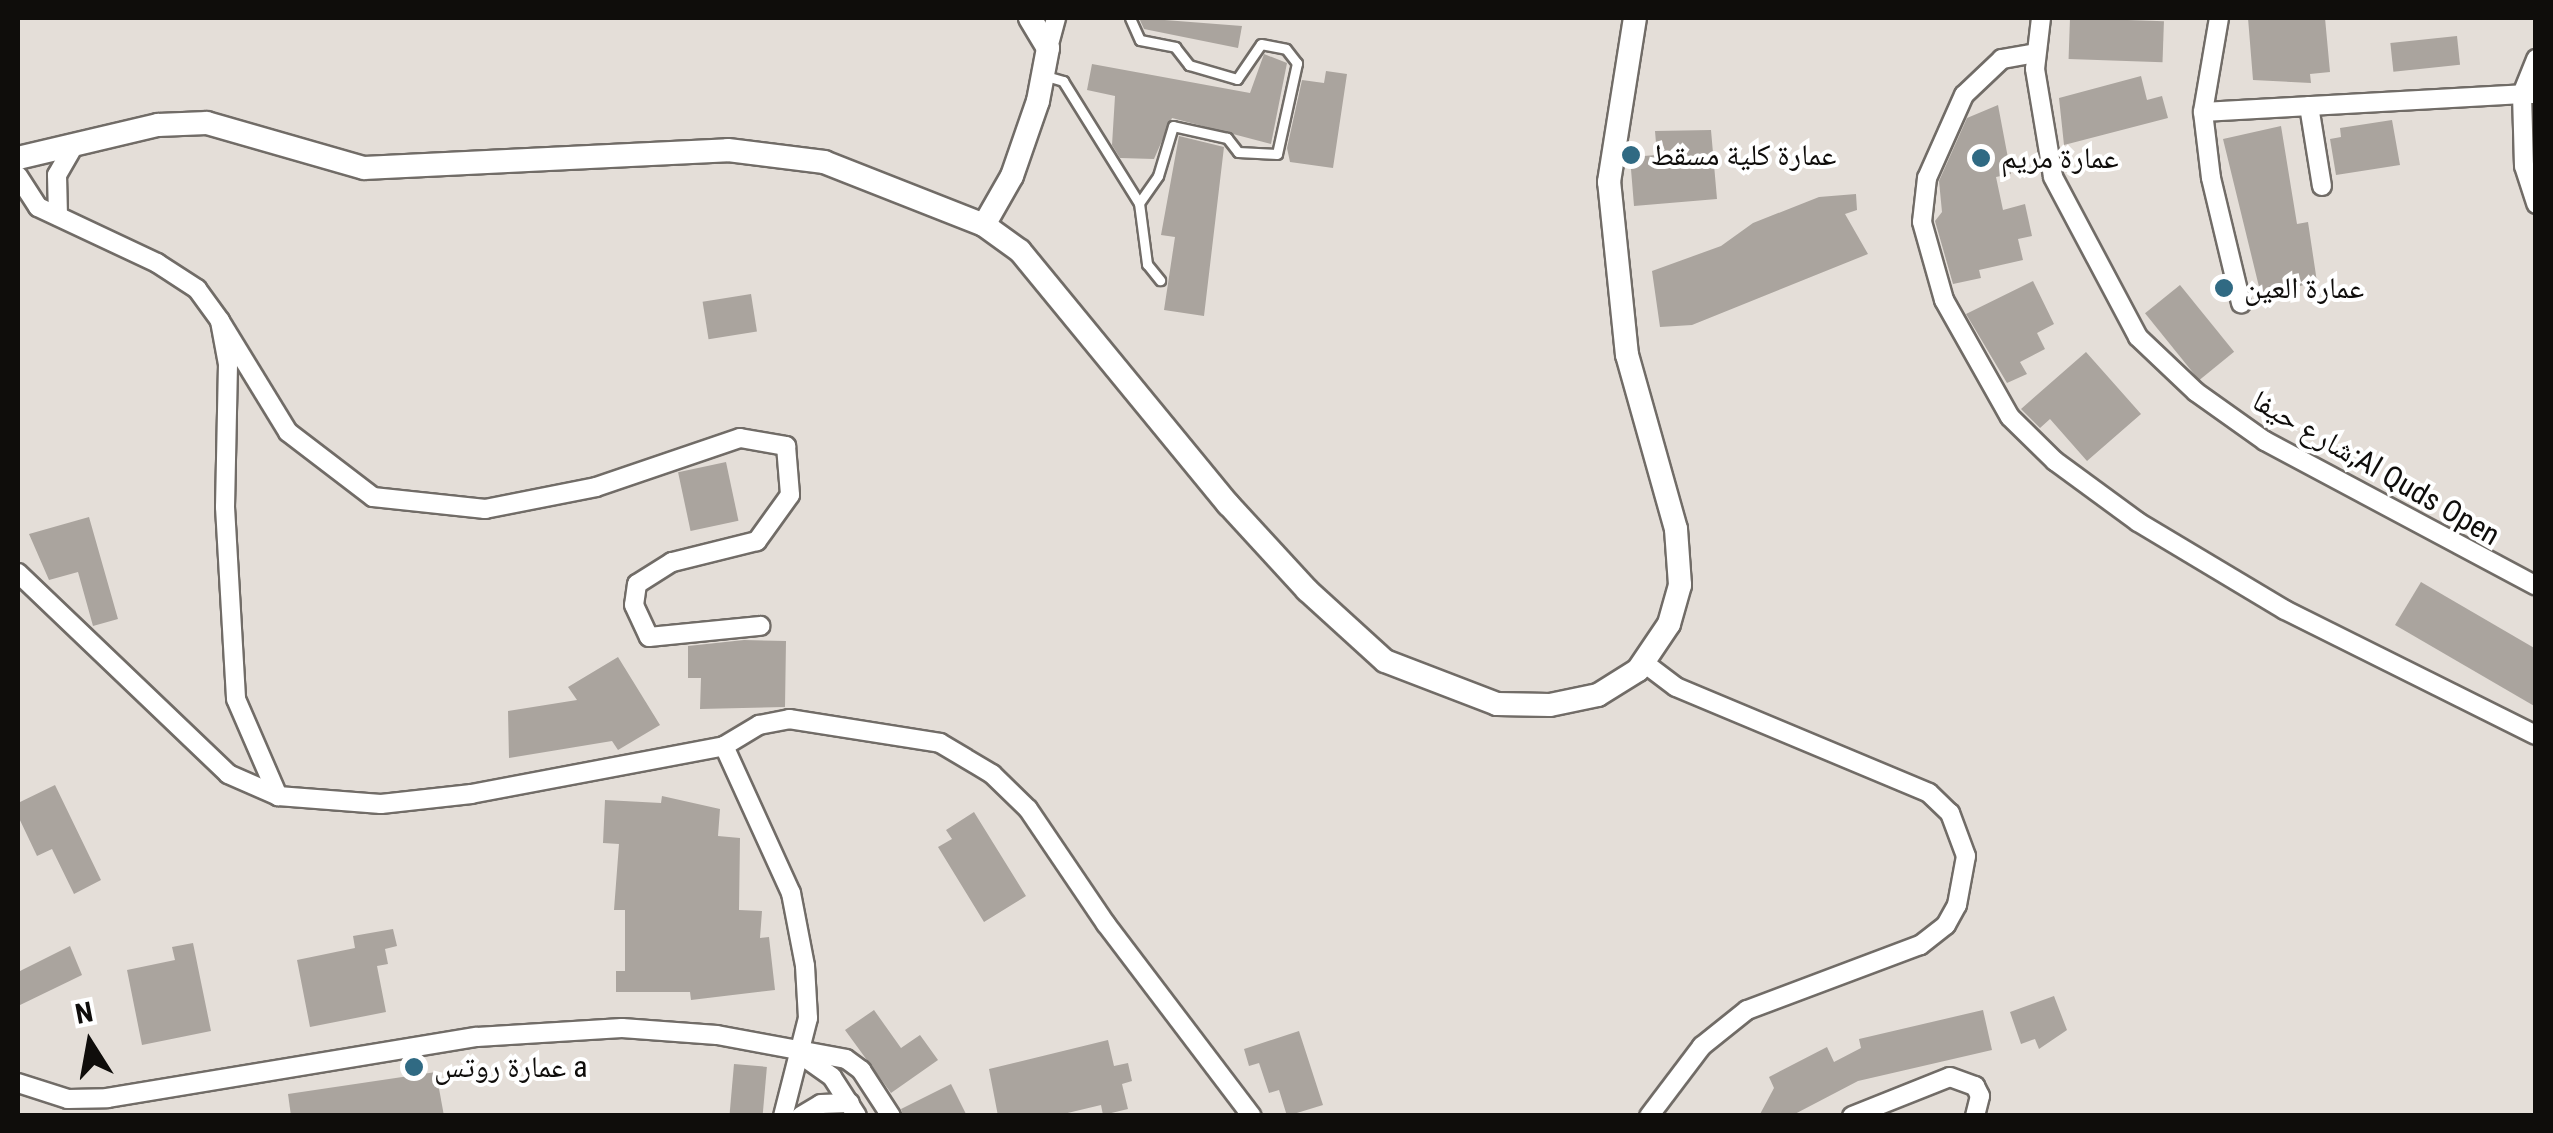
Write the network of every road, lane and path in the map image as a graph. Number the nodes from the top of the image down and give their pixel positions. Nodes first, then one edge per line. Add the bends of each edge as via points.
1 (1030, 18) edge
2 (1056, 18) edge
3 (1130, 18) edge
4 (1635, 18) edge
5 (2040, 18) edge
6 (2219, 18) edge
7 (1048, 48) junction
8 (2036, 53) junction
9 (2536, 59) edge
10 (1043, 75) junction
11 (2529, 94) edge
12 (2309, 106) junction
13 (2202, 112) junction
14 (74, 145) junction
15 (18, 158) edge
16 (18, 176) edge
17 (2322, 186) dead end
18 (18, 197) edge
19 (1139, 202) junction
20 (2536, 204) edge
21 (38, 207) junction
22 (58, 216) junction
23 (984, 225) junction
24 (1160, 280) dead end
25 (2241, 304) dead end
26 (220, 321) junction
27 (258, 384) junction
28 (227, 408) junction
29 (18, 574) edge
30 (2536, 586) edge
31 (760, 626) dead end
32 (1643, 662) junction
33 (2536, 735) edge
34 (724, 746) junction
35 (278, 796) junction
36 (801, 1055) junction
37 (18, 1083) edge
38 (854, 1109) edge
39 (783, 1116) edge
40 (800, 1116) edge
41 (892, 1116) edge
42 (1252, 1116) edge
43 (1649, 1116) edge
44 (1852, 1116) edge
45 (1975, 1116) edge

1 - 7 street
2 - 7 street
3 - 19 lane via 1140,40 1175,48 1189,65 1221,74 1236,78 1260,44 1286,49 1297,63 1277,154 1238,152 1227,138 1173,126 1158,176
4 - 32 street via 1608,182 1627,355 1676,529 1680,585 1669,624
5 - 8 street, شارع حيفا;Al Quds Open
6 - 13 street
7 - 10 street
8 - 30 street, شارع حيفا;Al Quds Open via 2040,126 2054,177 2138,337 2196,392 2266,441 2358,497
8 - 33 street via 2002,59 1964,95 1926,178 1922,222 1944,300 2010,417 2055,461 2138,522 2285,610
9 - 11 street
10 - 19 lane via 1063,82
10 - 23 street via 1026,144
11 - 12 street
11 - 20 street via 2524,166
12 - 13 street
12 - 17 street
13 - 25 street
14 - 15 street
14 - 22 street via 57,175
14 - 23 street via 158,125 207,123 364,168 782,152
16 - 21 street
18 - 21 street
19 - 24 lane via 1147,264
21 - 22 street
22 - 26 street via 158,263 197,289
23 - 32 street via 1020,251 1307,590 1384,660 1497,704 1550,706 1598,695
26 - 27 street
26 - 28 street
27 - 28 street via 236,392
27 - 31 street via 288,432 374,496 485,508 596,487 740,438 786,446 790,495 757,541 672,562 636,584 634,605 649,636
28 - 35 street via 225,507 236,699
29 - 35 street via 228,774
32 - 43 street via 1708,702 1929,793 1950,813 1966,856 1964,884 1946,925 1920,945 1747,1010 1702,1046
34 - 35 street via 381,804
34 - 36 street via 791,893 805,966
34 - 42 street via 759,725 828,723 940,742 992,774 1028,809
36 - 37 street via 717,1035 622,1028 477,1036 107,1098 68,1099
36 - 38 street via 832,1078
36 - 39 street
36 - 41 street via 846,1060 861,1070
38 - 40 street via 821,1104
44 - 45 street via 1950,1077 1975,1086

